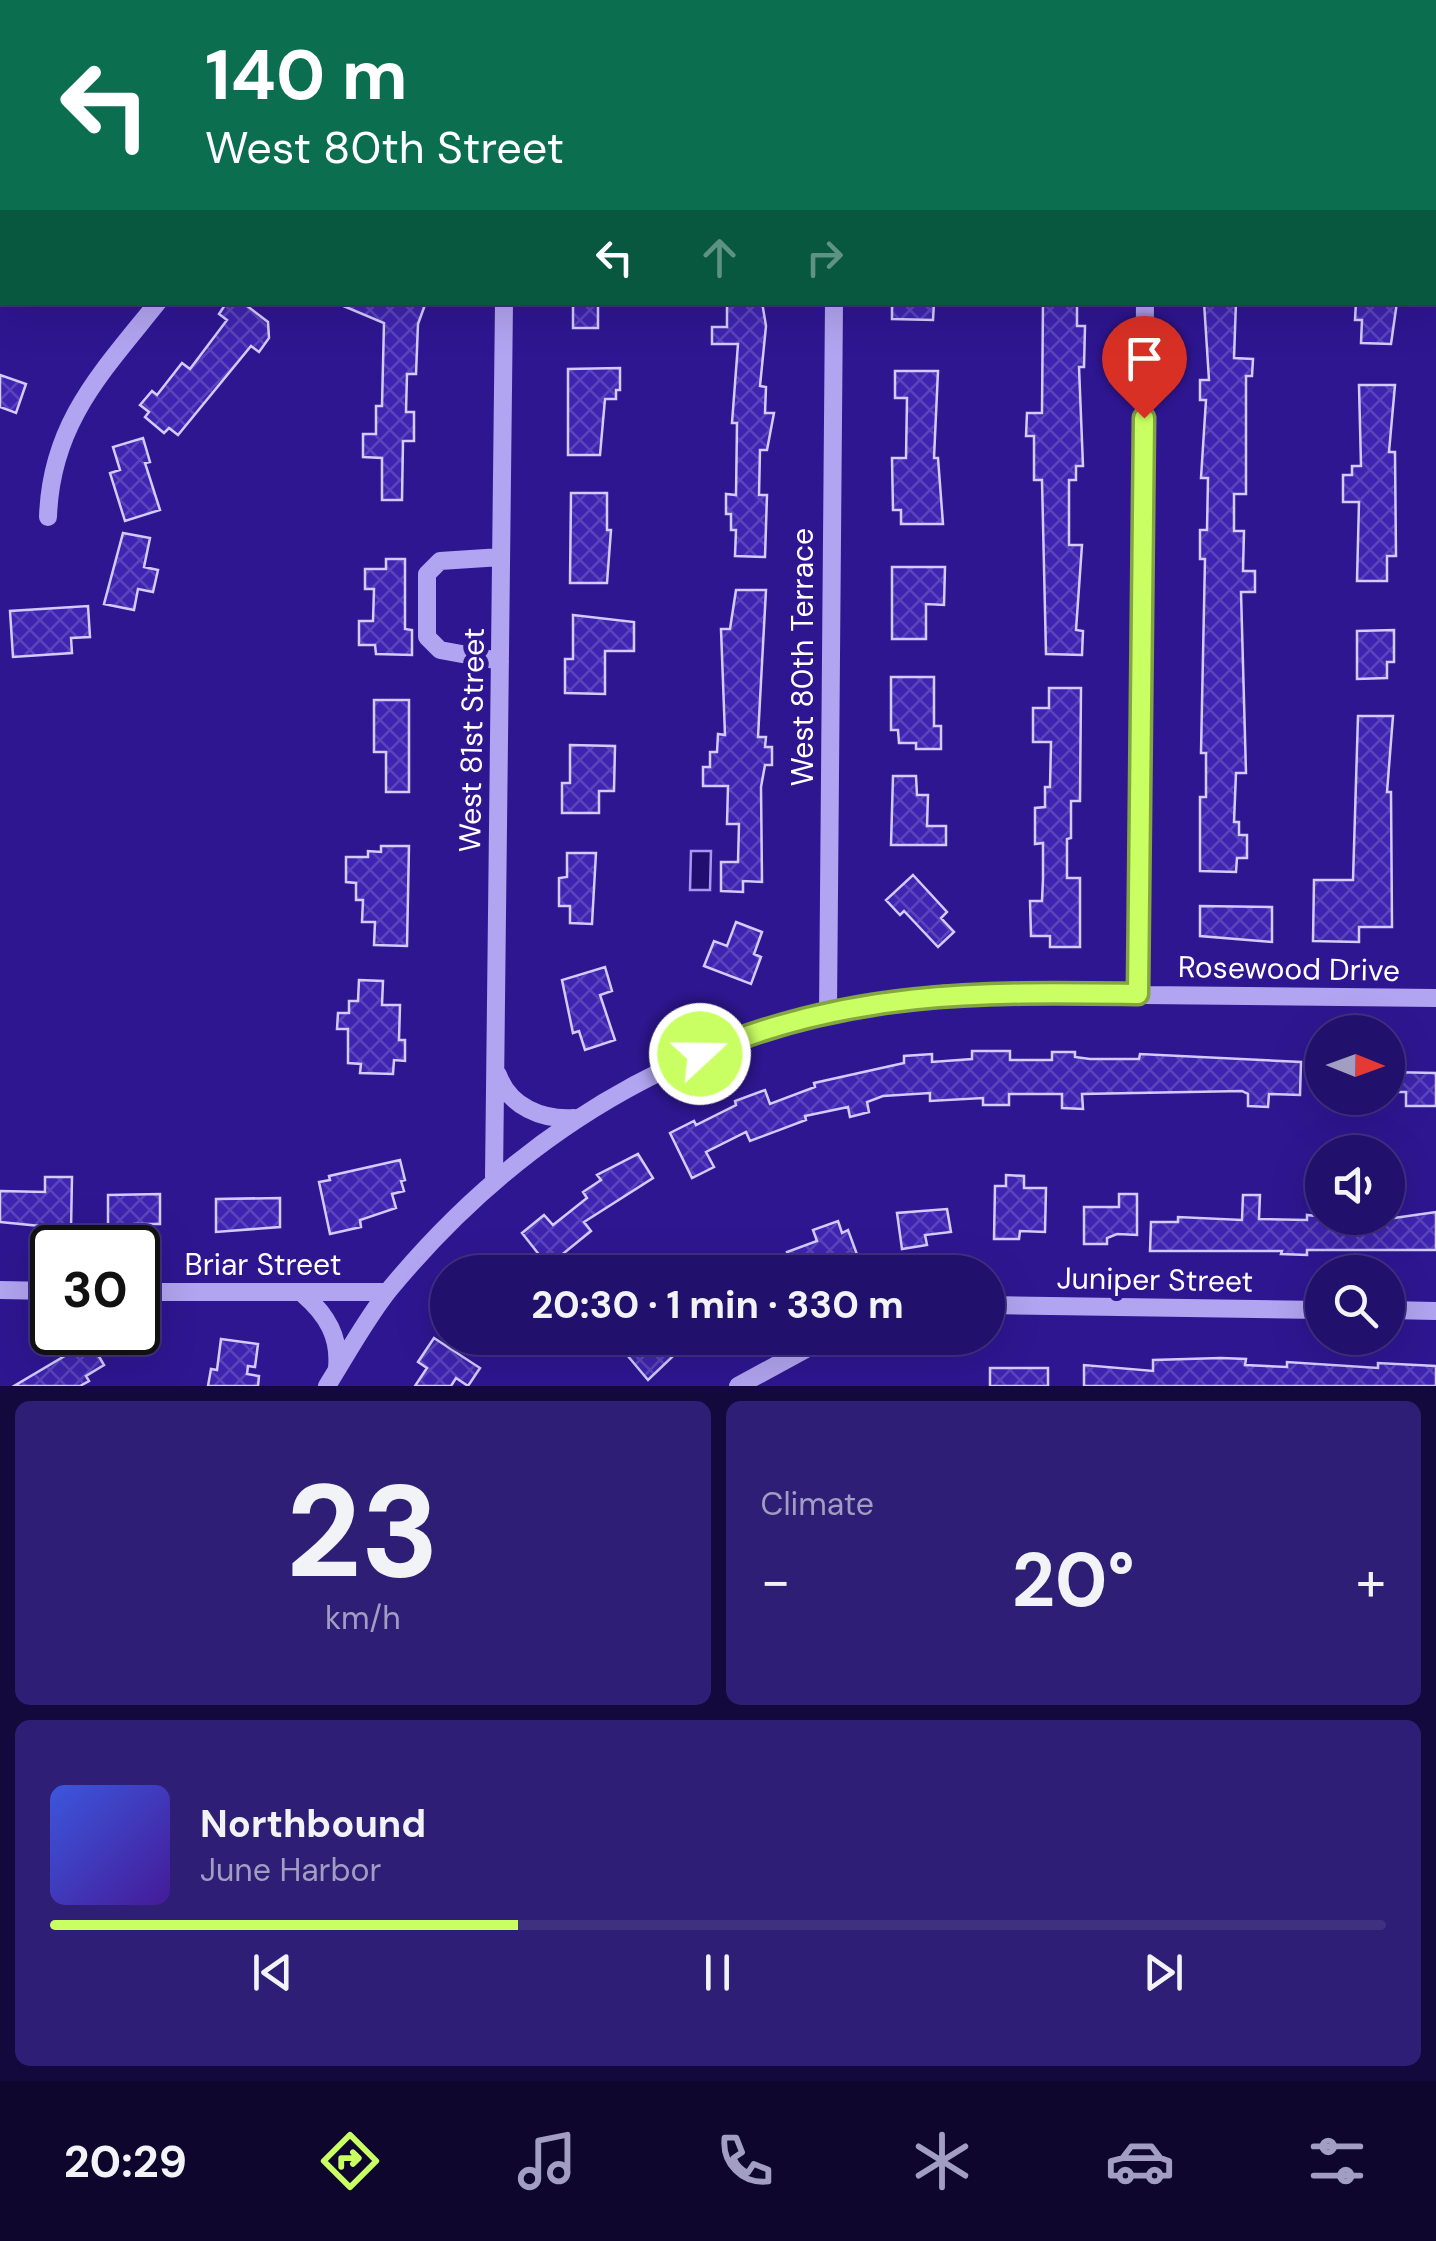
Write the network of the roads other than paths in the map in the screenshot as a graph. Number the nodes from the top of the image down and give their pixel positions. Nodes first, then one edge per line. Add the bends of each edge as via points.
1 (156, 305) edge
2 (504, 305) edge
3 (834, 305) edge
4 (1145, 305) edge
5 (48, 517) dead end
6 (501, 557) junction
7 (500, 662) junction
8 (1138, 994) junction
9 (1436, 998) edge
10 (828, 1012) junction
11 (496, 1068) junction
12 (574, 1118) junction
13 (494, 1178) junction
14 (30, 1292) edge
15 (160, 1292) edge
16 (388, 1292) junction
17 (4, 1294) edge
18 (304, 1294) junction
19 (1005, 1306) edge
20 (1305, 1310) edge
21 (1405, 1310) edge
22 (1436, 1311) edge
23 (795, 1355) edge
24 (332, 1378) edge
25 (738, 1386) edge

1 - 5 street via 63,430
2 - 6 street, West 81st Street
3 - 10 street, West 80th Terrace
4 - 8 street
6 - 7 street, West 81st Street
6 - 7 street via 440,561 427,574 428,637 440,650
7 - 11 street, West 81st Street
8 - 9 street, Rosewood Drive
8 - 10 street, Rosewood Drive via 950,993
10 - 12 street, Rosewood Drive via 728,1042
11 - 12 street via 520,1104 546,1117
11 - 13 street, West 81st Street
12 - 13 street, Rosewood Drive
13 - 16 street, Rosewood Drive
14 - 17 street
15 - 18 street, Briar Street
16 - 18 street, Briar Street
16 - 24 street, Rosewood Drive
18 - 24 street via 330,1325 339,1352
19 - 20 street, Juniper Street
21 - 22 street
23 - 25 street

